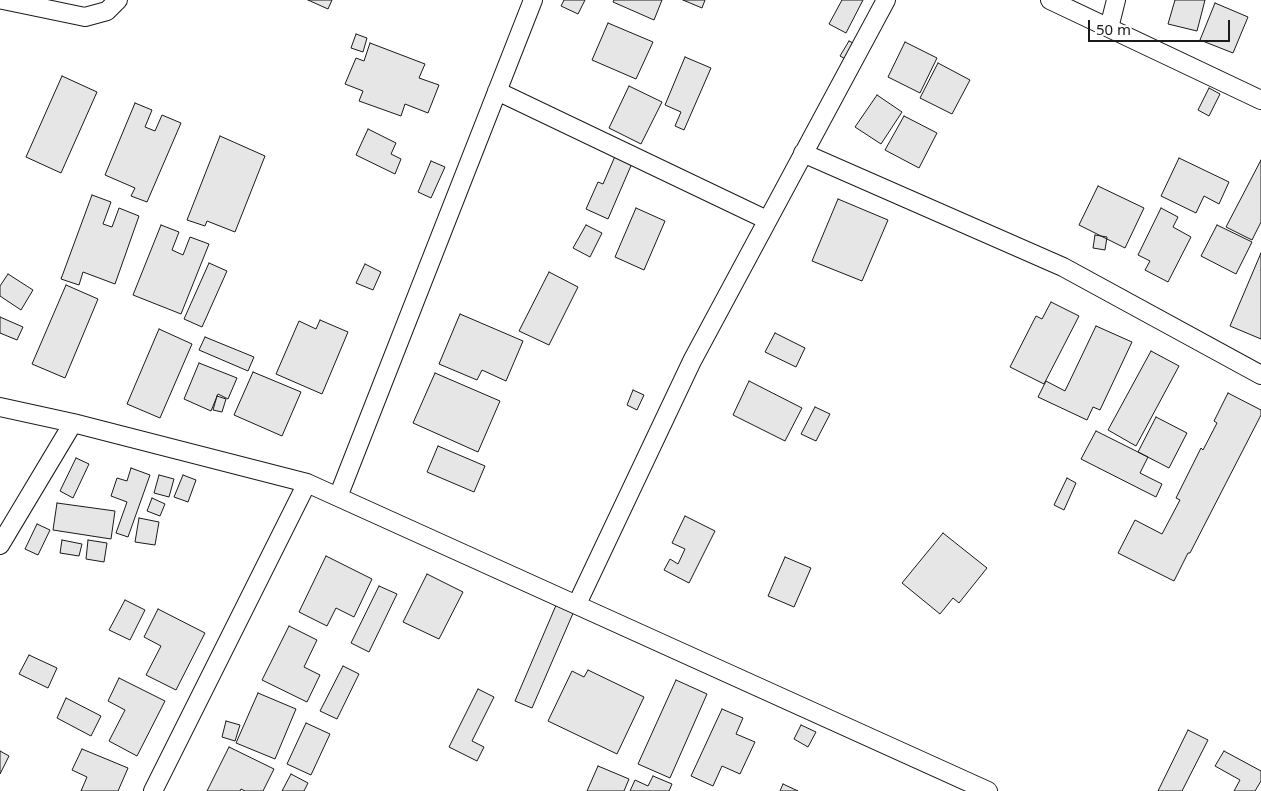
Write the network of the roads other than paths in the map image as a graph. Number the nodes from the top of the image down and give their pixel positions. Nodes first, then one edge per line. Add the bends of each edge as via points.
1 (3, 0) edge
2 (118, 0) edge
3 (532, 0) edge
4 (886, 0) edge
5 (1050, 0) edge
6 (1116, 0) edge
7 (1109, 28) junction
8 (497, 91) junction
9 (1261, 100) edge
10 (803, 153) junction
11 (768, 220) junction
12 (1261, 375) edge
13 (0, 407) edge
14 (72, 423) junction
15 (307, 482) junction
16 (338, 497) junction
17 (0, 545) edge
18 (577, 604) junction
19 (153, 791) edge
20 (988, 791) edge

1 - 2 street via 86,17 107,11
3 - 8 street
4 - 10 street
5 - 7 street
6 - 7 street
7 - 9 street
8 - 11 street
8 - 16 street
10 - 11 street
10 - 12 street via 1063,267
11 - 18 street via 692,361
13 - 14 street
14 - 15 street
14 - 17 street
15 - 16 street
15 - 19 street
16 - 18 street
18 - 20 street

